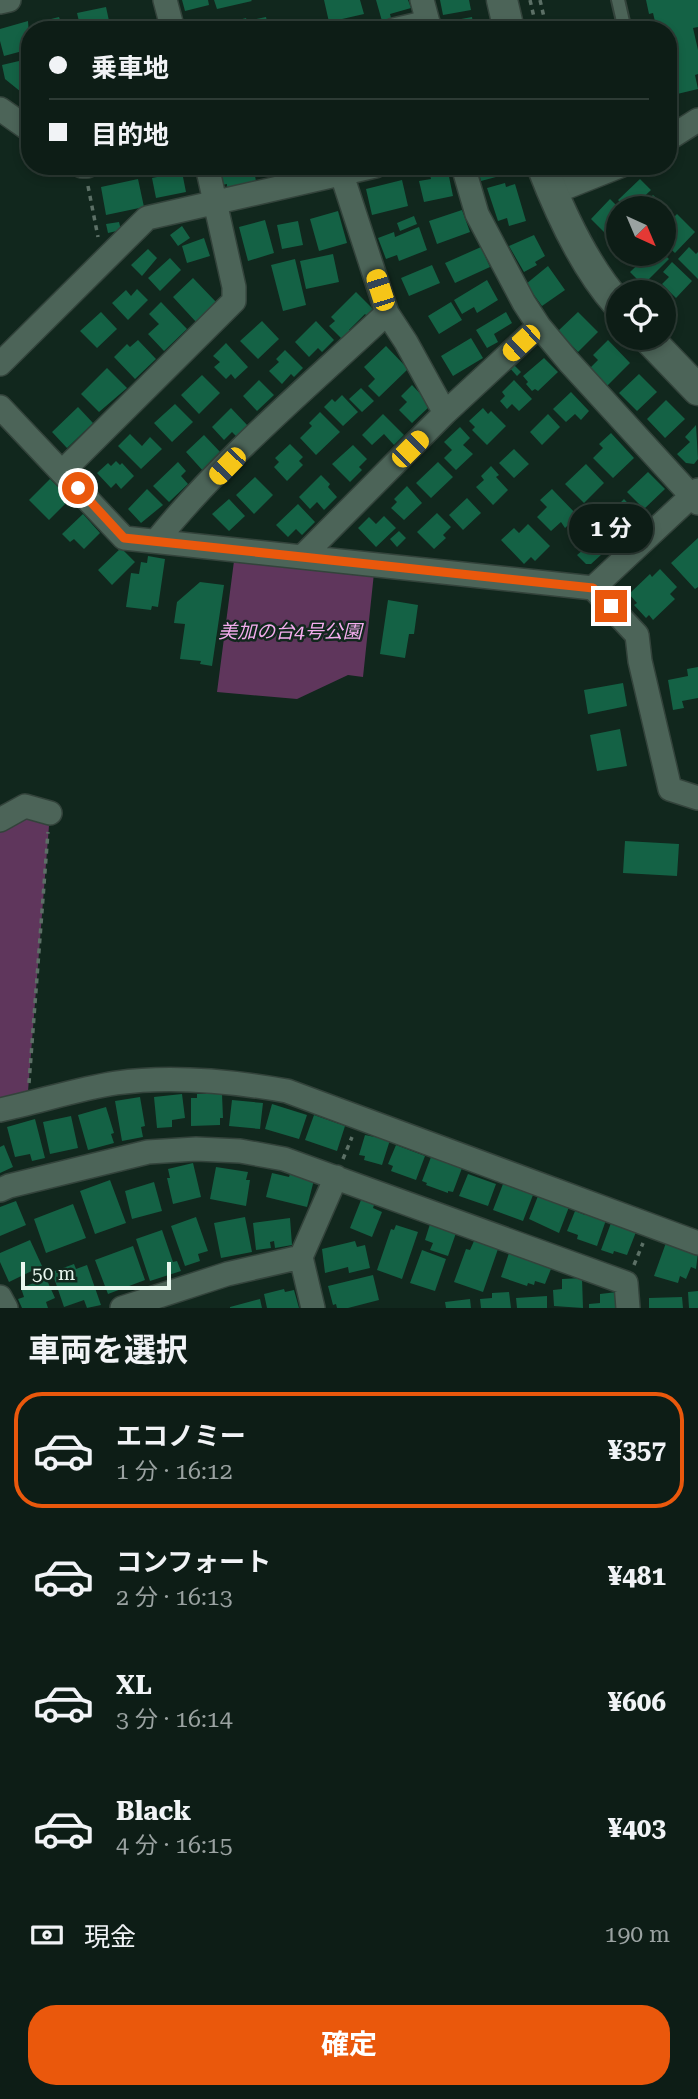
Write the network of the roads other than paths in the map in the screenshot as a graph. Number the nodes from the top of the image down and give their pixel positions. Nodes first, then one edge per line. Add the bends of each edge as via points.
1 (9, 0) edge
2 (165, 0) edge
3 (502, 0) edge
4 (618, 0) edge
5 (0, 2) edge
6 (171, 21) edge
7 (507, 21) edge
8 (623, 21) edge
9 (698, 120) edge
10 (677, 133) edge
11 (209, 175) edge
12 (342, 175) joint
13 (466, 175) edge
14 (569, 175) edge
15 (547, 179) edge
16 (215, 204) junction
17 (606, 287) edge
18 (387, 313) junction
19 (539, 326) junction
20 (660, 350) edge
21 (0, 364) edge
22 (698, 390) edge
23 (0, 407) edge
24 (445, 413) junction
25 (63, 471) junction
26 (696, 497) edge
27 (156, 541) junction
28 (303, 556) junction
29 (593, 588) junction
30 (698, 798) edge
31 (50, 813) road end
32 (0, 820) edge
33 (0, 1111) edge
34 (336, 1177) junction
35 (0, 1190) edge
36 (698, 1243) edge
37 (301, 1257) junction
38 (0, 1297) edge
39 (6, 1308) edge
40 (122, 1308) edge
41 (313, 1308) edge
42 (628, 1308) edge

1 - 5 street
2 - 6 street
3 - 7 street
4 - 8 lane
9 - 10 street
11 - 16 street
12 - 16 street
12 - 18 street
13 - 19 street via 477,214
14 - 15 street
15 - 17 street via 583,253
16 - 21 street via 147,218
16 - 25 street via 234,300
18 - 24 street
18 - 27 street via 244,447
19 - 24 street
19 - 26 street
20 - 22 street
23 - 25 street
24 - 28 street
25 - 27 street via 124,538
26 - 29 street
27 - 28 street
28 - 29 street
29 - 30 street via 638,635 670,789
31 - 32 street via 25,806
33 - 36 street via 116,1083 194,1079 287,1091
34 - 35 street via 284,1159 196,1149 148,1152
34 - 37 street
34 - 42 street via 626,1283
37 - 40 street via 227,1274
37 - 41 street
38 - 39 street

